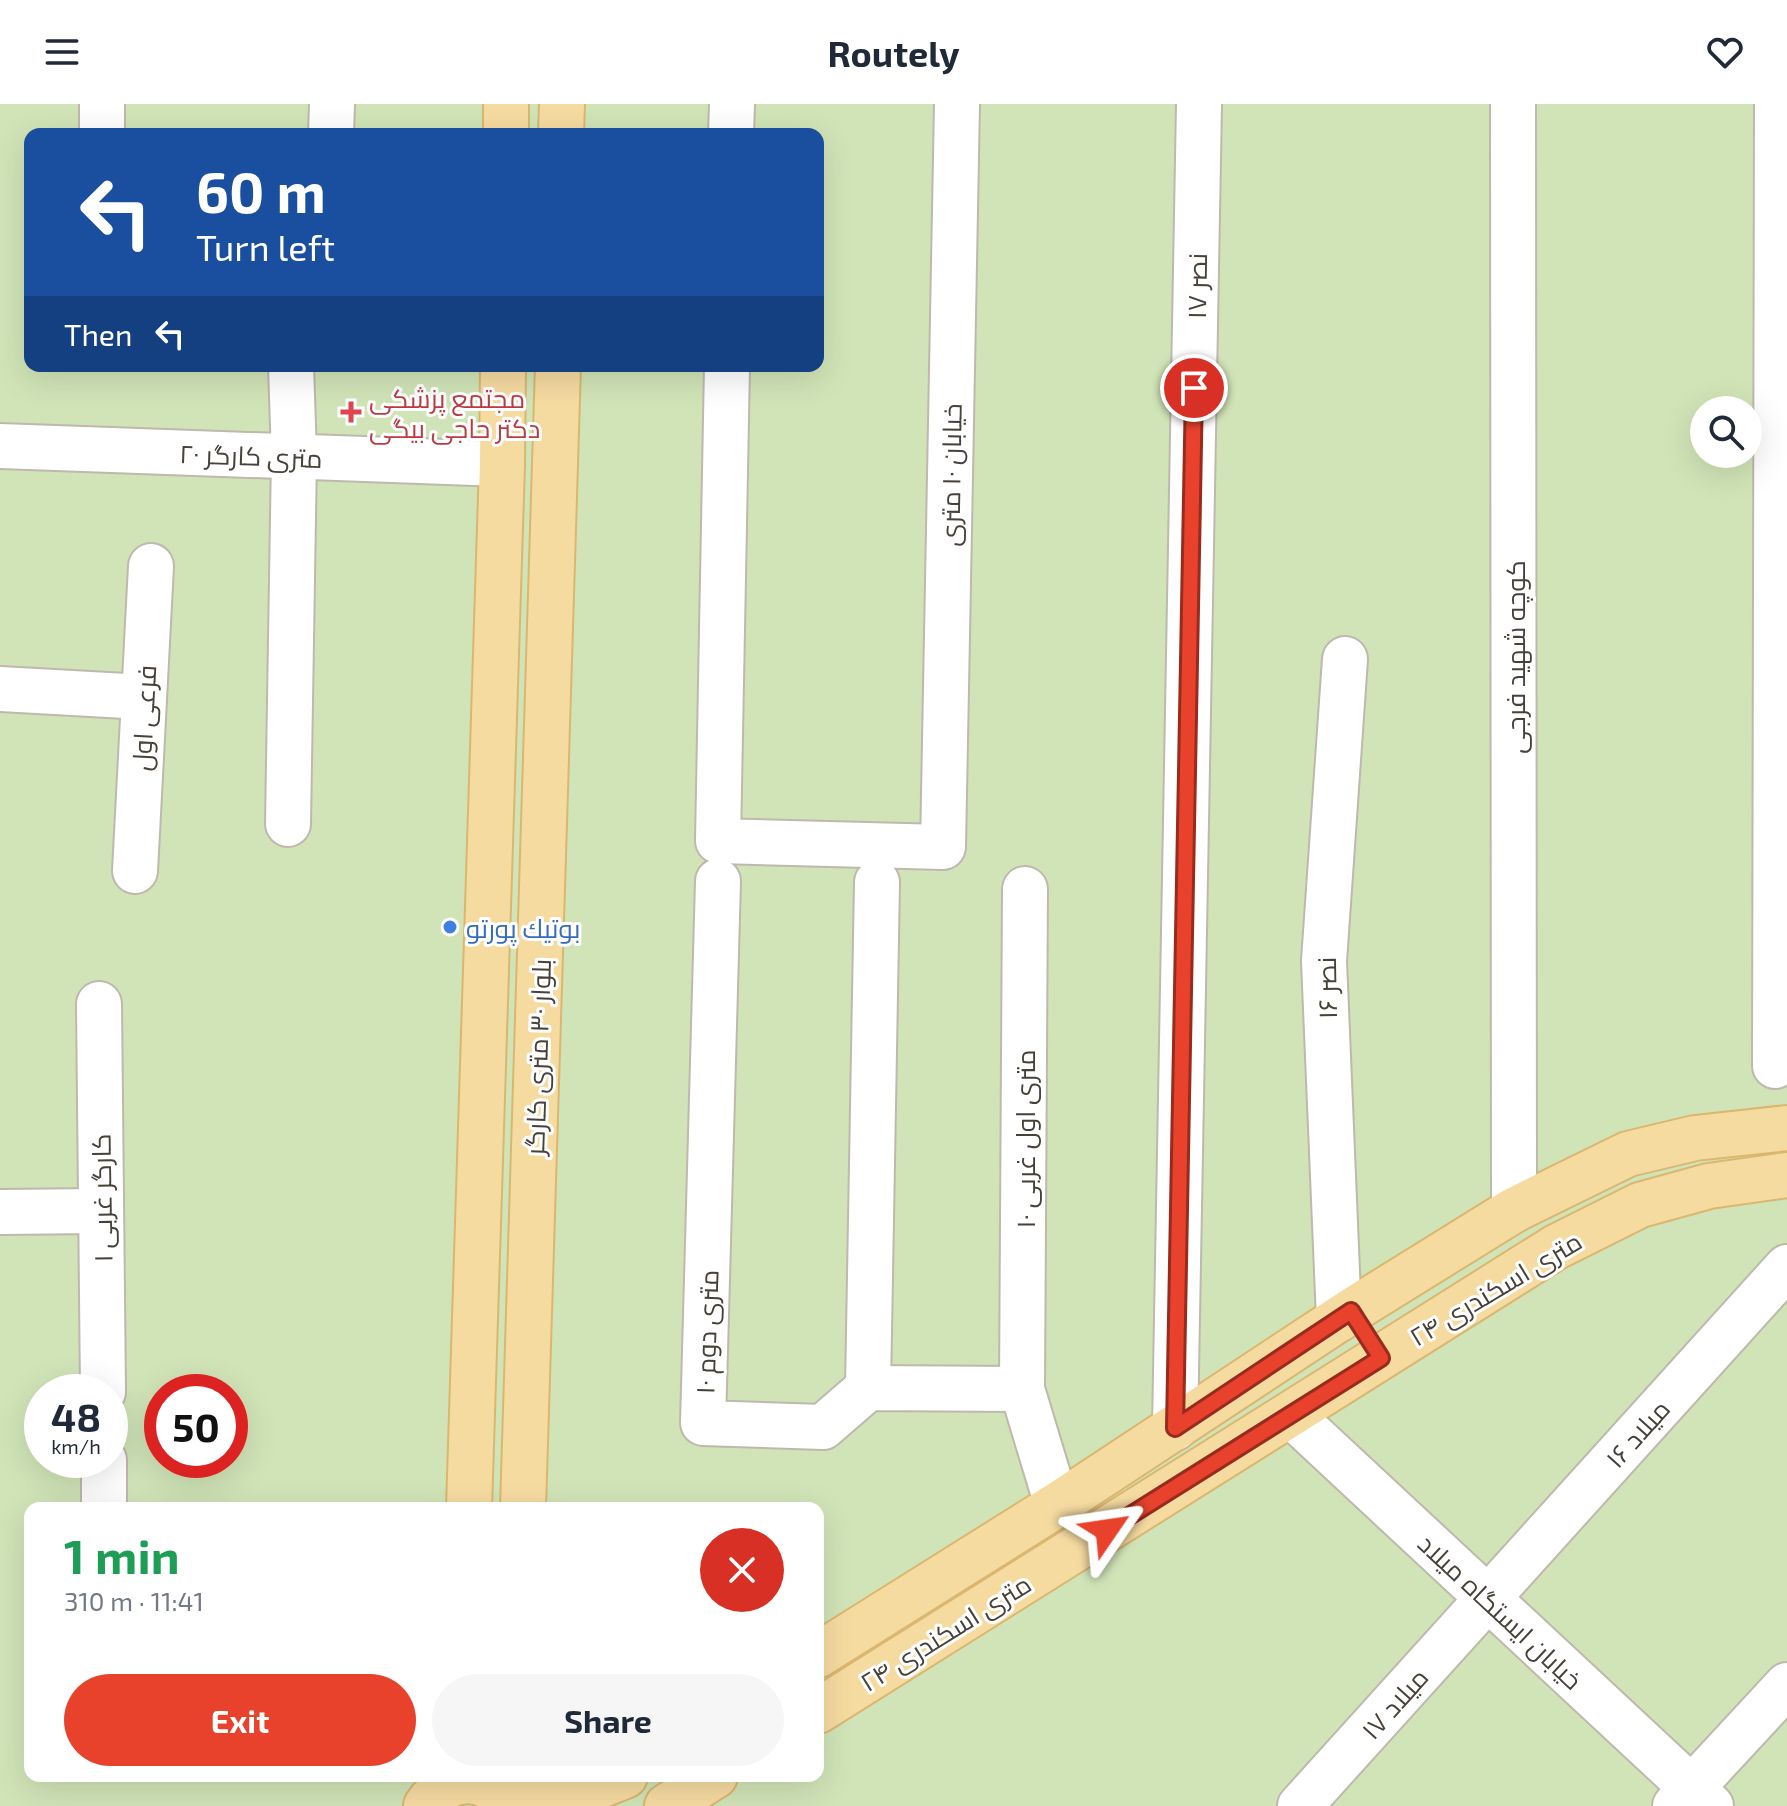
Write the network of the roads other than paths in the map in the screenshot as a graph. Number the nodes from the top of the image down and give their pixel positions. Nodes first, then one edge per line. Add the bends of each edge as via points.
1 (102, 104) edge
2 (332, 104) edge
3 (506, 104) edge
4 (562, 104) edge
5 (732, 104) edge
6 (957, 104) edge
7 (1199, 104) edge
8 (1513, 104) edge
9 (1777, 104) edge
10 (102, 128) edge
11 (331, 128) edge
12 (506, 128) edge
13 (561, 128) edge
14 (731, 128) edge
15 (291, 372) edge
16 (503, 372) edge
17 (558, 372) edge
18 (727, 372) edge
19 (0, 446) edge
20 (294, 456) junction
21 (502, 464) junction
22 (557, 467) junction
23 (151, 566) dead end
24 (1345, 659) dead end
25 (0, 689) edge
26 (144, 697) junction
27 (288, 824) dead end
28 (718, 861) junction
29 (135, 871) dead end
30 (877, 882) dead end
31 (1025, 889) dead end
32 (99, 1004) dead end
33 (1775, 1066) dead end
34 (1787, 1128) edge
35 (1787, 1175) edge
36 (1514, 1210) junction
37 (101, 1211) junction
38 (0, 1212) edge
39 (1787, 1267) edge
40 (1345, 1315) junction
41 (1381, 1358) junction
42 (103, 1374) edge
43 (868, 1388) junction
44 (1022, 1389) junction
45 (1291, 1415) junction
46 (1175, 1428) junction
47 (104, 1478) edge
48 (104, 1502) edge
49 (469, 1502) edge
50 (523, 1502) edge
51 (1057, 1505) junction
52 (1488, 1600) junction
53 (824, 1651) edge
54 (1787, 1685) edge
55 (824, 1707) edge
56 (455, 1782) edge
57 (476, 1782) edge
58 (610, 1782) edge
59 (705, 1782) edge
60 (435, 1791) edge
61 (506, 1796) edge
62 (1693, 1800) edge
63 (667, 1806) edge
64 (1300, 1806) edge

1 - 10 street
2 - 11 street
3 - 12 main road
4 - 13 main road
5 - 14 street
6 - 28 street, خیابان ۱۰ متری via 943,847
7 - 46 street, نصر ۱۷
8 - 36 street, کوچه شهید فرجی
9 - 33 street
15 - 20 street
16 - 21 main road, بلوار ۳۰ متری کارگر
17 - 22 main road, بلوار ۳۰ متری کارگر
18 - 28 street
19 - 20 street, ۲۰ متری کارگر
20 - 21 street, ۲۰ متری کارگر
20 - 27 street
21 - 22 main road
21 - 49 main road, بلوار ۳۰ متری کارگر
22 - 50 main road, بلوار ۳۰ متری کارگر
23 - 26 street, فرعی اول
24 - 40 street, نصر ۱۶ via 1324,961
25 - 26 street
26 - 29 street, فرعی اول
28 - 43 street, ۱۰ متری دوم via 703,1423 823,1427
30 - 43 street
31 - 44 street, ۱۰ متری اول غربی
32 - 37 street, کارگر غربی ۱
34 - 36 main road, ۲۴ متری اسکندری via 1695,1138 1628,1154
35 - 41 main road, ۲۴ متری اسکندری via 1709,1186 1640,1205 1556,1247
36 - 40 main road, ۲۴ متری اسکندری
37 - 38 street
37 - 42 street, کارگر غربی ۱
39 - 52 street, میلاد ۱۶
40 - 41 main road
40 - 46 main road, ۲۴ متری اسکندری
41 - 45 main road, ۲۴ متری اسکندری
43 - 44 street
44 - 51 street
45 - 52 street, خیابان ایستگاه میلاد
45 - 55 main road, ۲۴ متری اسکندری
46 - 51 main road, ۲۴ متری اسکندری
47 - 48 street
51 - 53 main road, ۲۴ متری اسکندری
52 - 62 street, خیابان ایستگاه میلاد
52 - 64 street, میلاد ۱۷
54 - 62 street
56 - 60 main road
57 - 61 main road
58 - 61 main road via 561,1801
59 - 63 main road

